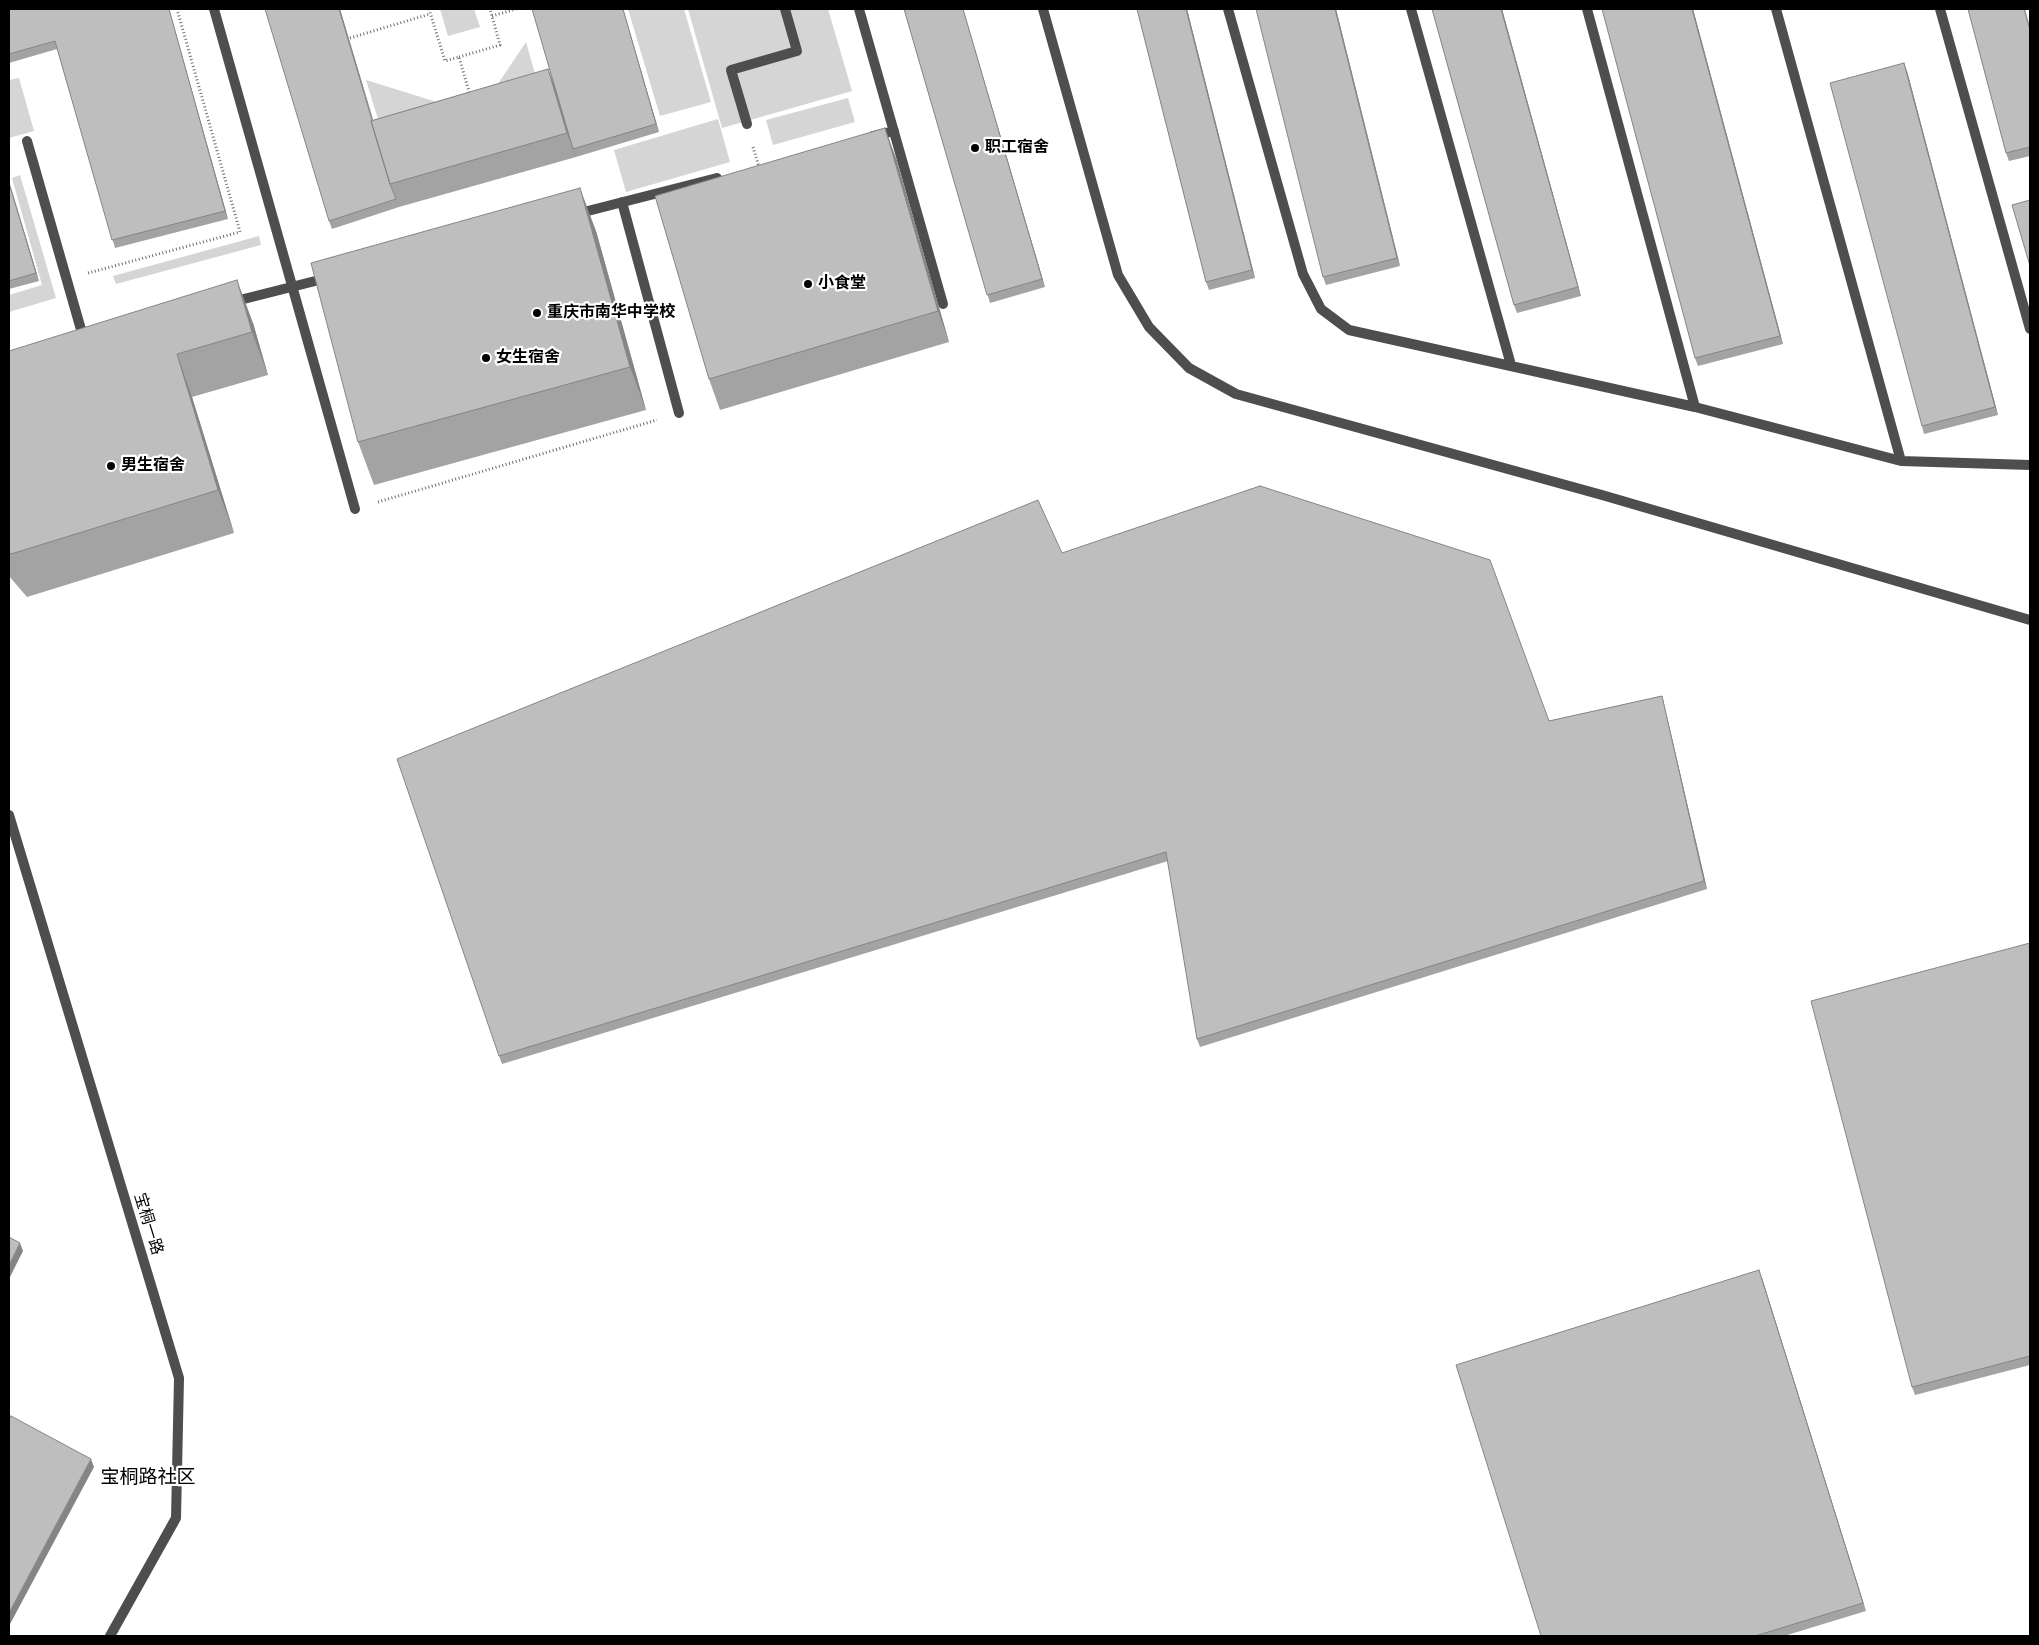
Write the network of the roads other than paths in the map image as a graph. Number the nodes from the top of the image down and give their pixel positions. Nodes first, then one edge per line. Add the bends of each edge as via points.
1 (214, 9) edge
2 (785, 9) edge
3 (859, 9) edge
4 (1042, 9) edge
5 (1228, 9) edge
6 (1411, 9) edge
7 (1587, 9) edge
8 (1776, 9) edge
9 (1940, 9) edge
10 (747, 124) dead end
11 (894, 131) junction
12 (865, 138) edge
13 (27, 142) dead end
14 (725, 176) edge
15 (622, 202) junction
16 (564, 217) edge
17 (339, 274) edge
18 (293, 286) junction
19 (943, 304) dead end
20 (217, 306) edge
21 (2030, 329) edge
22 (85, 341) edge
23 (1511, 366) junction
24 (1695, 407) junction
25 (679, 413) road end
26 (1901, 461) junction
27 (2030, 465) edge
28 (355, 509) road end
29 (2030, 620) edge
30 (9, 815) edge
31 (110, 1636) edge

1 - 18 street
2 - 10 street via 797,51 730,70
3 - 11 street
4 - 29 street via 1118,275 1149,327 1189,368 1236,394 1602,495
5 - 23 street via 1303,274 1321,309 1349,330
6 - 23 street
7 - 24 street
8 - 26 street
9 - 21 street
11 - 12 street
11 - 19 street
13 - 22 street
14 - 15 street
15 - 16 street
15 - 25 street
17 - 18 street
18 - 20 street
18 - 28 street
23 - 24 street
24 - 26 street
26 - 27 street
30 - 31 street, 宝桐一路 via 179,1378 176,1518

